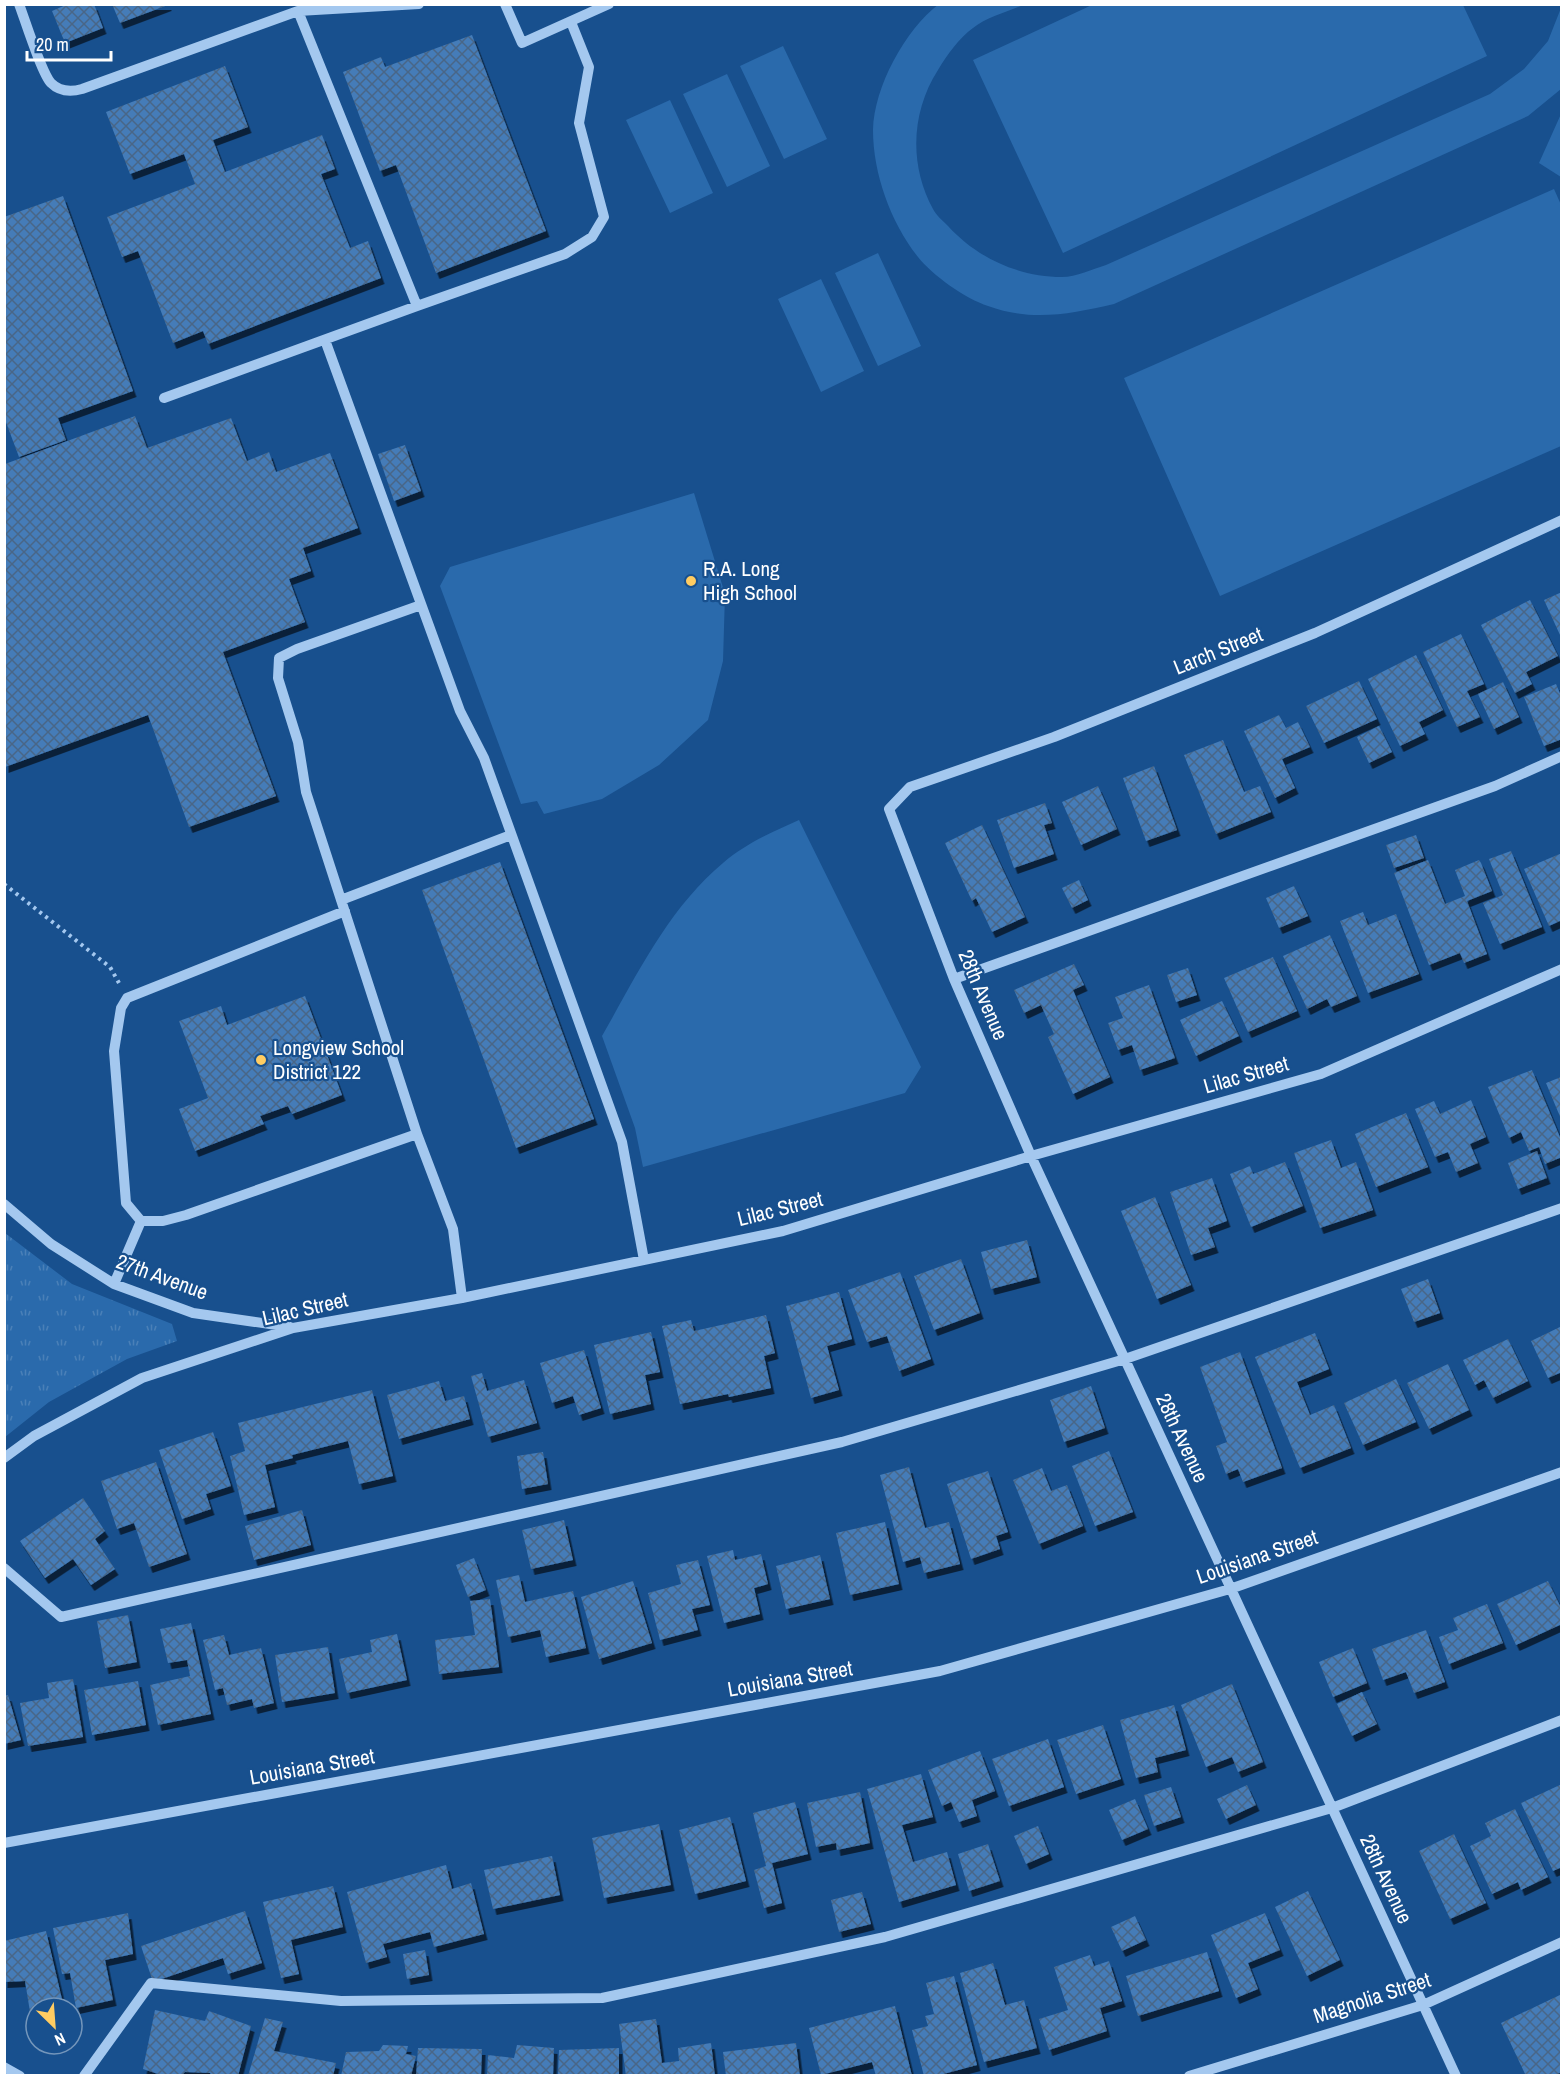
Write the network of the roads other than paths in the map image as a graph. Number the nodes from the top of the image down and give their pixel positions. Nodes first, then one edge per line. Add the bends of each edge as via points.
1 (19, 4) edge
2 (419, 4) edge
3 (505, 4) edge
4 (609, 4) edge
5 (298, 11) junction
6 (571, 22) junction
7 (417, 306) junction
8 (325, 340) junction
9 (164, 398) dead end
10 (1562, 520) edge
11 (421, 605) junction
12 (1562, 756) edge
13 (889, 810) joint
14 (511, 835) junction
15 (343, 906) junction
16 (1562, 969) edge
17 (954, 979) junction
18 (417, 1134) junction
19 (1031, 1156) junction
20 (4, 1204) edge
21 (1562, 1208) edge
22 (141, 1221) junction
23 (644, 1260) junction
24 (114, 1284) junction
25 (462, 1298) junction
26 (293, 1328) junction
27 (1125, 1359) junction
28 (4, 1458) edge
29 (1562, 1472) edge
30 (4, 1568) edge
31 (1230, 1589) junction
32 (1562, 1720) edge
33 (1332, 1808) junction
34 (4, 1843) edge
35 (1562, 1941) edge
36 (1423, 2005) junction
37 (4, 2067) edge
38 (20, 2076) edge
39 (84, 2076) edge
40 (1189, 2076) edge
41 (1456, 2076) edge

1 - 5 street via 47,78 66,91
2 - 5 street
3 - 6 street via 522,43
4 - 6 street
5 - 7 street
6 - 7 street via 589,67 579,123 604,217 592,237 565,254
7 - 8 street
8 - 9 street
8 - 11 street
10 - 13 street, Larch Street via 1315,633 1054,737 910,787
11 - 14 street
11 - 15 street via 279,658 278,678 298,742 306,792
12 - 17 street via 1495,786
13 - 17 street, 28th Avenue
14 - 15 street
14 - 23 street via 622,1142
15 - 18 street
15 - 22 street via 127,998 121,1008 114,1052 126,1203
16 - 19 street, Lilac Street via 1321,1074
17 - 19 street, 28th Avenue
18 - 22 street via 186,1215
18 - 25 street via 453,1229
19 - 23 street, Lilac Street via 783,1231
19 - 27 street, 28th Avenue
20 - 24 street, 27th Avenue via 51,1244
21 - 27 street
22 - 24 street
23 - 25 street, Lilac Street
24 - 26 street, 27th Avenue via 194,1313
25 - 26 street, Lilac Street
26 - 28 street, Lilac Street via 142,1378 33,1436
27 - 30 street via 842,1442 61,1617
27 - 31 street, 28th Avenue
29 - 31 street, Louisiana Street
31 - 33 street, 28th Avenue
31 - 34 street, Louisiana Street via 940,1671
32 - 33 street
33 - 36 street, 28th Avenue
33 - 39 street via 885,1937 602,1998 341,2001 151,1983
35 - 36 street, Magnolia Street
36 - 40 street, Magnolia Street
36 - 41 street, 28th Avenue
37 - 38 street

